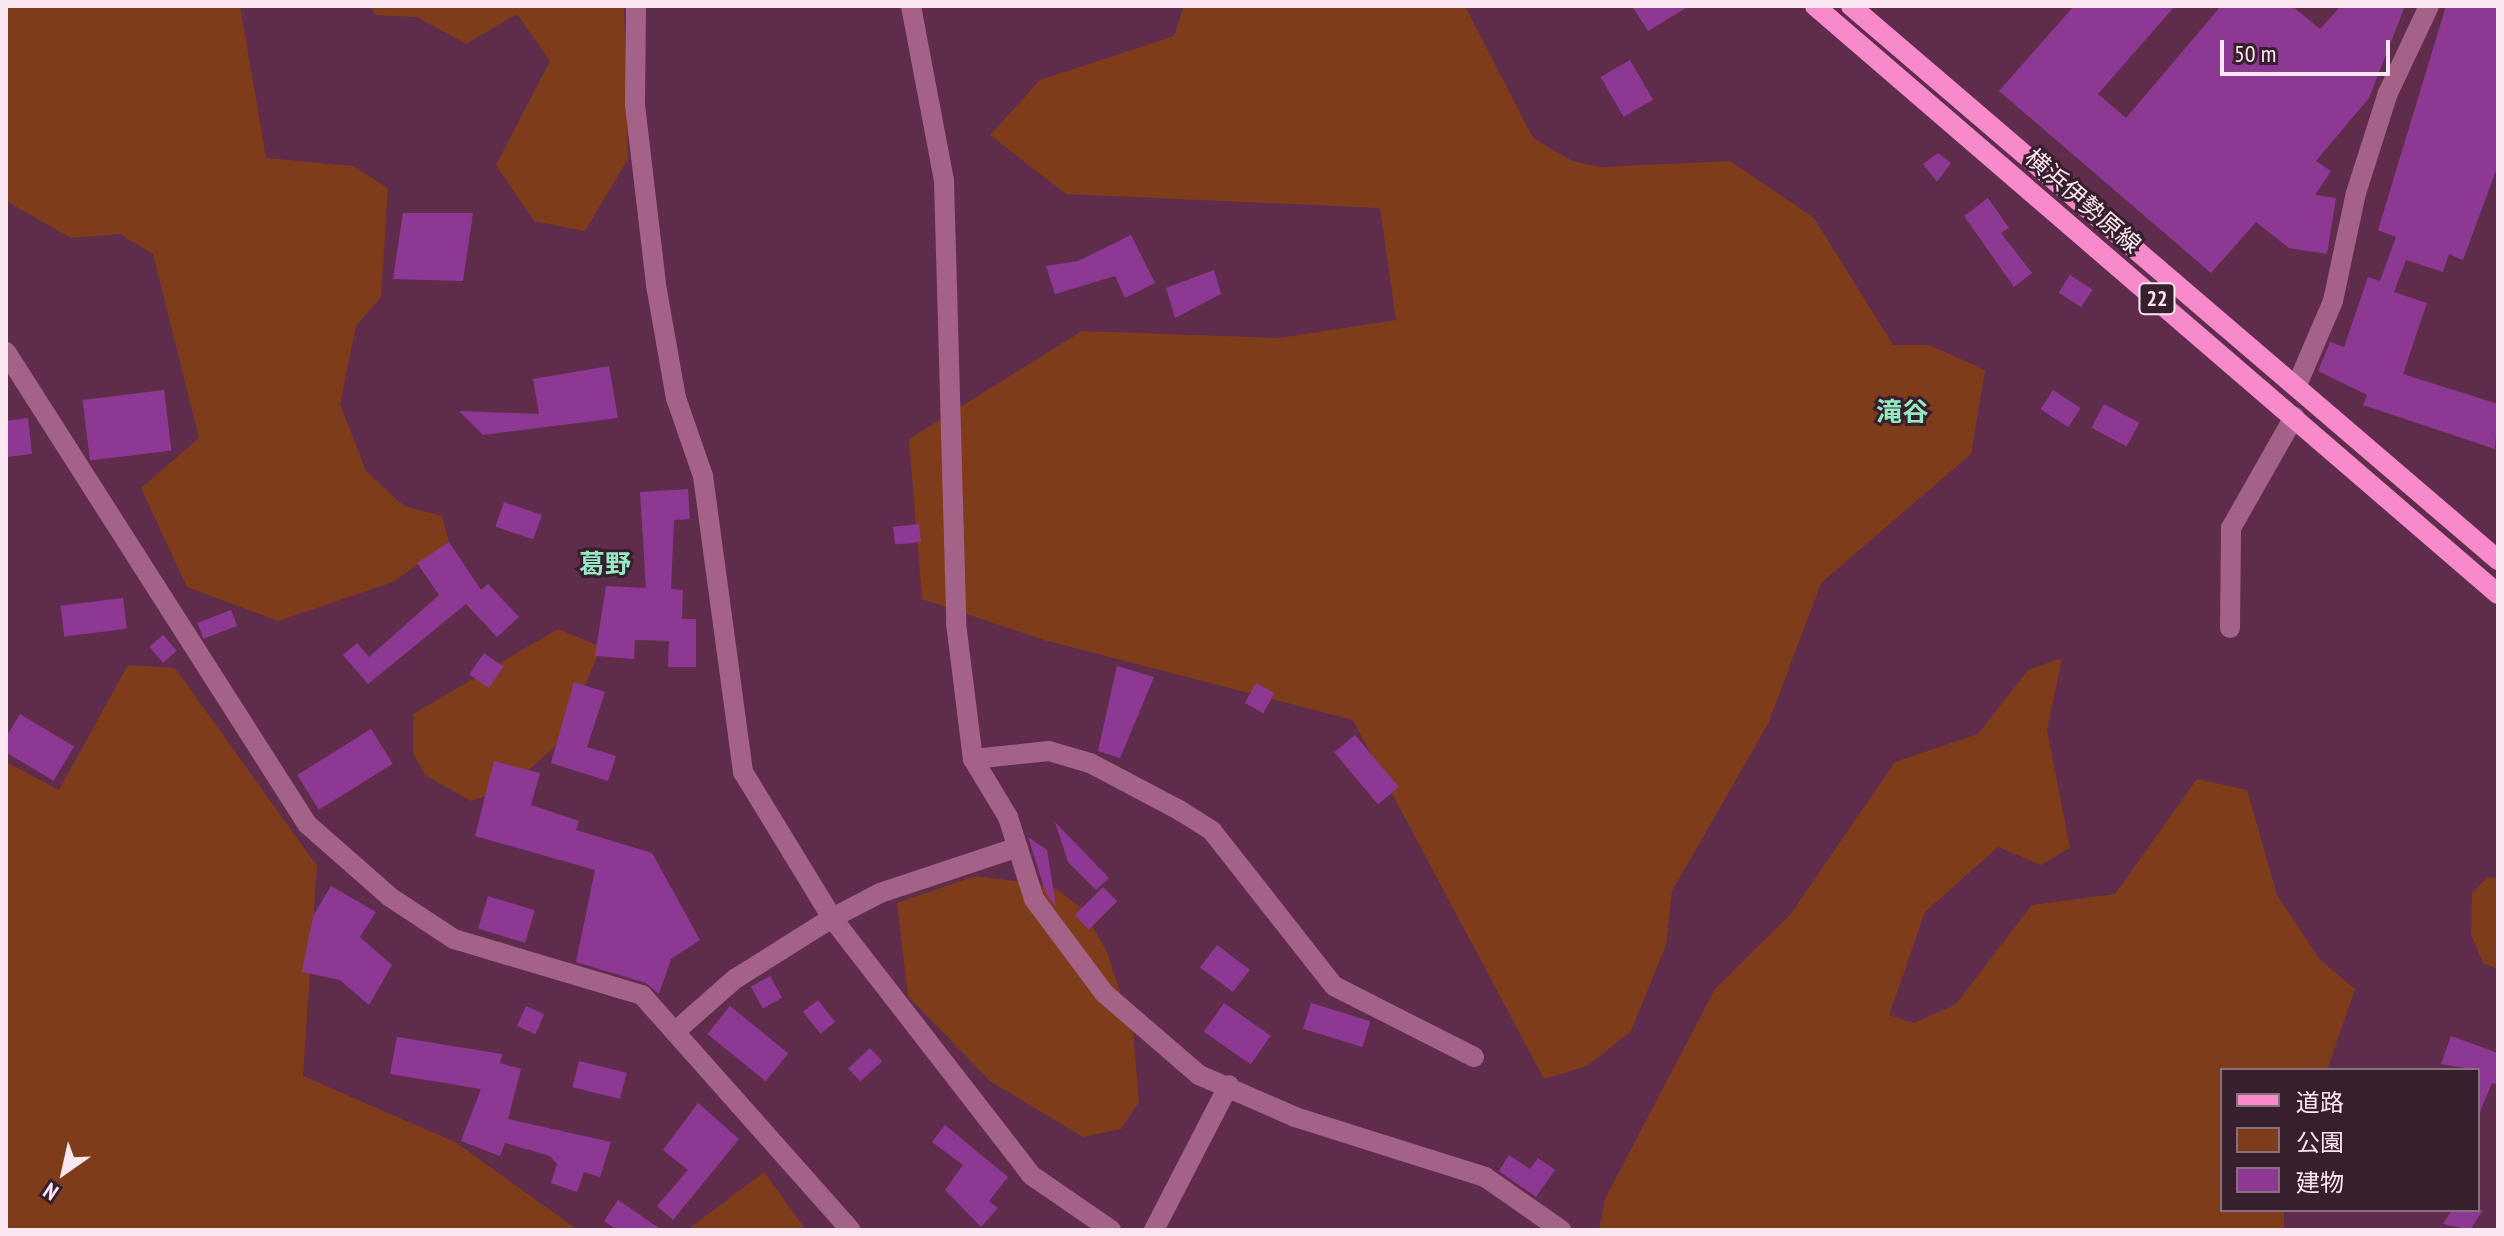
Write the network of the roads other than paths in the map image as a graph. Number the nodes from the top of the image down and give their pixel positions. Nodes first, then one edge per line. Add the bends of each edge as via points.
1 (636, 6) edge
2 (911, 6) edge
3 (1815, 6) edge
4 (1851, 6) edge
5 (2429, 6) edge
6 (6, 352) edge
7 (2297, 385) junction
8 (2294, 417) junction
9 (2498, 560) edge
10 (2498, 594) edge
11 (2230, 628) dead end
12 (973, 759) junction
13 (1018, 847) junction
14 (832, 918) junction
15 (678, 1029) junction
16 (1474, 1057) dead end
17 (1229, 1085) junction
18 (851, 1230) edge
19 (1111, 1230) edge
20 (1154, 1230) edge
21 (1561, 1230) edge

1 - 14 street via 635,105 656,285 676,398 703,476 743,772
2 - 12 street via 944,181 956,623
3 - 8 main road, 横浜伊勢原線 / 22
4 - 7 main road, 横浜伊勢原線 / 22
5 - 7 street via 2388,93 2356,193 2333,301
6 - 15 street via 307,824 390,897 454,939 642,995
7 - 9 main road, 横浜伊勢原線 / 22
8 - 10 main road, 横浜伊勢原線 / 22
8 - 11 street via 2231,528
12 - 13 street
12 - 16 street via 1049,751 1090,763 1179,810 1212,831 1334,986
13 - 14 street via 880,893
13 - 17 street via 1048,923 1104,993 1169,1054
14 - 15 street via 735,979
14 - 19 street via 1031,1175
15 - 18 street
17 - 20 street
17 - 21 street via 1295,1117 1485,1177

